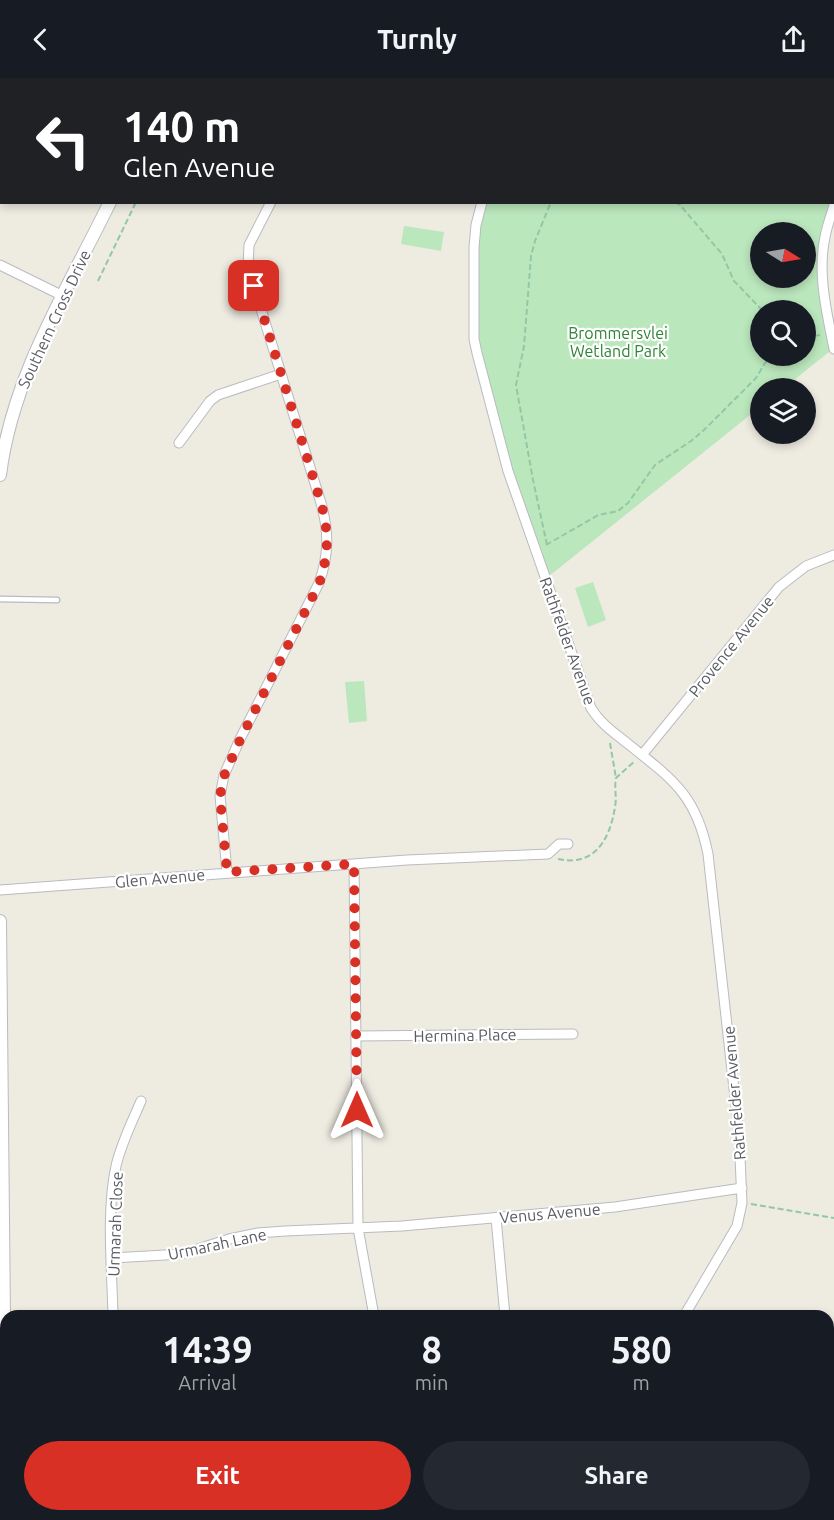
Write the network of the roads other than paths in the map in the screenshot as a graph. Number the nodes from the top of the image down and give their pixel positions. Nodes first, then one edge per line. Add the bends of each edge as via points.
1 (109, 204) edge
2 (270, 204) edge
3 (481, 204) edge
4 (834, 205) edge
5 (829, 241) edge
6 (0, 265) edge
7 (63, 296) junction
8 (834, 349) edge
9 (281, 374) junction
10 (178, 442) dead end
11 (0, 475) edge
12 (834, 555) edge
13 (0, 599) edge
14 (57, 600) dead end
15 (642, 755) junction
16 (568, 844) dead end
17 (354, 864) junction
18 (227, 872) junction
19 (0, 890) edge
20 (0, 921) edge
21 (573, 1034) dead end
22 (357, 1036) junction
23 (1, 1068) edge
24 (141, 1101) dead end
25 (742, 1188) junction
26 (496, 1218) junction
27 (358, 1228) junction
28 (112, 1258) junction
29 (4, 1310) edge
30 (113, 1310) edge
31 (373, 1310) edge
32 (504, 1310) edge
33 (687, 1310) edge

1 - 7 street, Southern Cross Drive
2 - 9 street via 249,245 248,259
3 - 15 street, Rathfelder Avenue via 474,247 474,339 508,471 591,708 609,729
4 - 5 street
5 - 8 street via 823,283
6 - 7 street
7 - 11 street, Southern Cross Drive via 20,390
9 - 10 street via 218,395
9 - 18 street via 323,511 328,547 319,584 224,776 220,796
12 - 15 street, Provence Avenue via 806,566 779,587
13 - 14 lane
15 - 25 street, Rathfelder Avenue via 686,795 705,839 734,1079
16 - 17 street, Glen Avenue via 559,844 551,853
17 - 18 street, Glen Avenue
17 - 22 street
18 - 19 street, Glen Avenue
20 - 23 street
21 - 22 street, Hermina Place
22 - 27 street
23 - 29 street
24 - 28 street, Urmarah Close via 116,1168
25 - 26 street, Venus Avenue via 615,1207
25 - 33 street, Rathfelder Avenue via 736,1226
26 - 27 street, Venus Avenue
26 - 32 street
27 - 28 street, Urmarah Lane via 258,1233 182,1254
27 - 31 street
28 - 30 street, Urmarah Close

